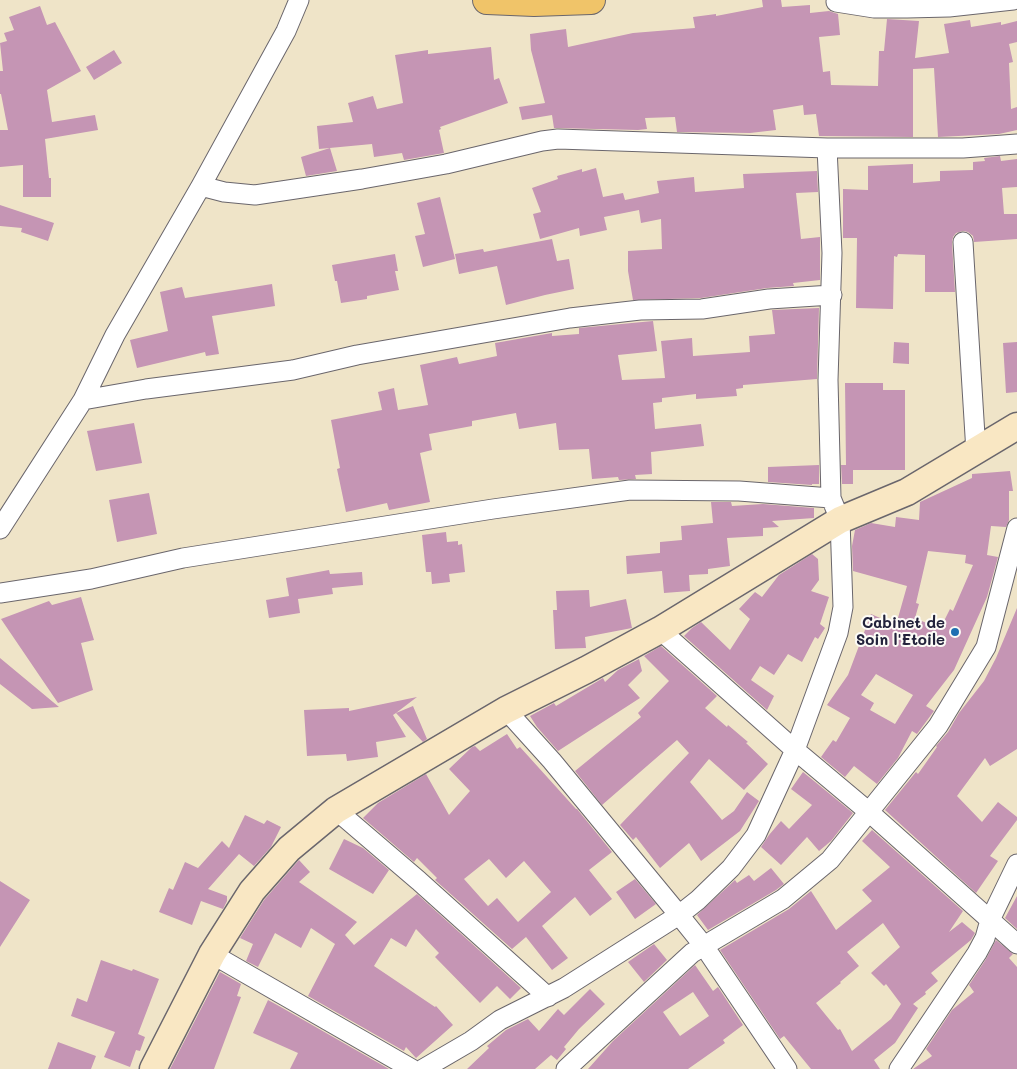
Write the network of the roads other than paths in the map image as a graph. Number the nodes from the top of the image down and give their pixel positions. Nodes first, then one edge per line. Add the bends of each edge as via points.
1 (299, 0) edge
2 (487, 0) edge
3 (591, 0) edge
4 (1013, 0) edge
5 (836, 2) dead end
6 (1017, 144) edge
7 (827, 148) junction
8 (201, 186) junction
9 (963, 242) dead end
10 (832, 295) junction
11 (83, 400) junction
12 (1017, 426) edge
13 (976, 452) junction
14 (836, 509) junction
15 (1017, 528) edge
16 (0, 529) edge
17 (0, 593) edge
18 (660, 630) junction
19 (506, 710) junction
20 (794, 750) junction
21 (336, 810) junction
22 (870, 812) junction
23 (1017, 864) edge
24 (679, 915) junction
25 (990, 920) junction
26 (1017, 944) edge
27 (704, 946) junction
28 (212, 954) junction
29 (548, 997) junction
30 (153, 1069) edge
31 (412, 1069) edge
32 (423, 1069) edge
33 (566, 1069) edge
34 (786, 1069) edge
35 (899, 1069) edge

1 - 8 street
2 - 3 main road
4 - 5 street via 907,8 874,8
6 - 7 street via 963,148
7 - 8 street via 558,140 362,180 255,195
7 - 10 street
8 - 11 street via 115,335
9 - 13 street
10 - 11 street via 769,299 702,309 640,310 570,318 357,355 293,370
10 - 14 street via 828,380
11 - 16 street
12 - 13 street
13 - 14 street via 907,492
14 - 17 street via 739,490 630,490 183,558 91,579
14 - 18 street
14 - 20 street via 842,606 838,633
15 - 22 street via 986,647 938,726
18 - 19 street
18 - 20 street
19 - 21 street
19 - 24 street
20 - 22 street
20 - 24 street via 756,834 730,868
21 - 28 street via 290,849 252,891
21 - 29 street via 420,880
22 - 25 street
22 - 27 street via 830,860 783,899
23 - 25 street
24 - 27 street
24 - 29 street
25 - 26 street
25 - 35 street via 977,953
27 - 33 street via 659,982
27 - 34 street
28 - 30 street
28 - 31 street
29 - 32 street via 500,1020

